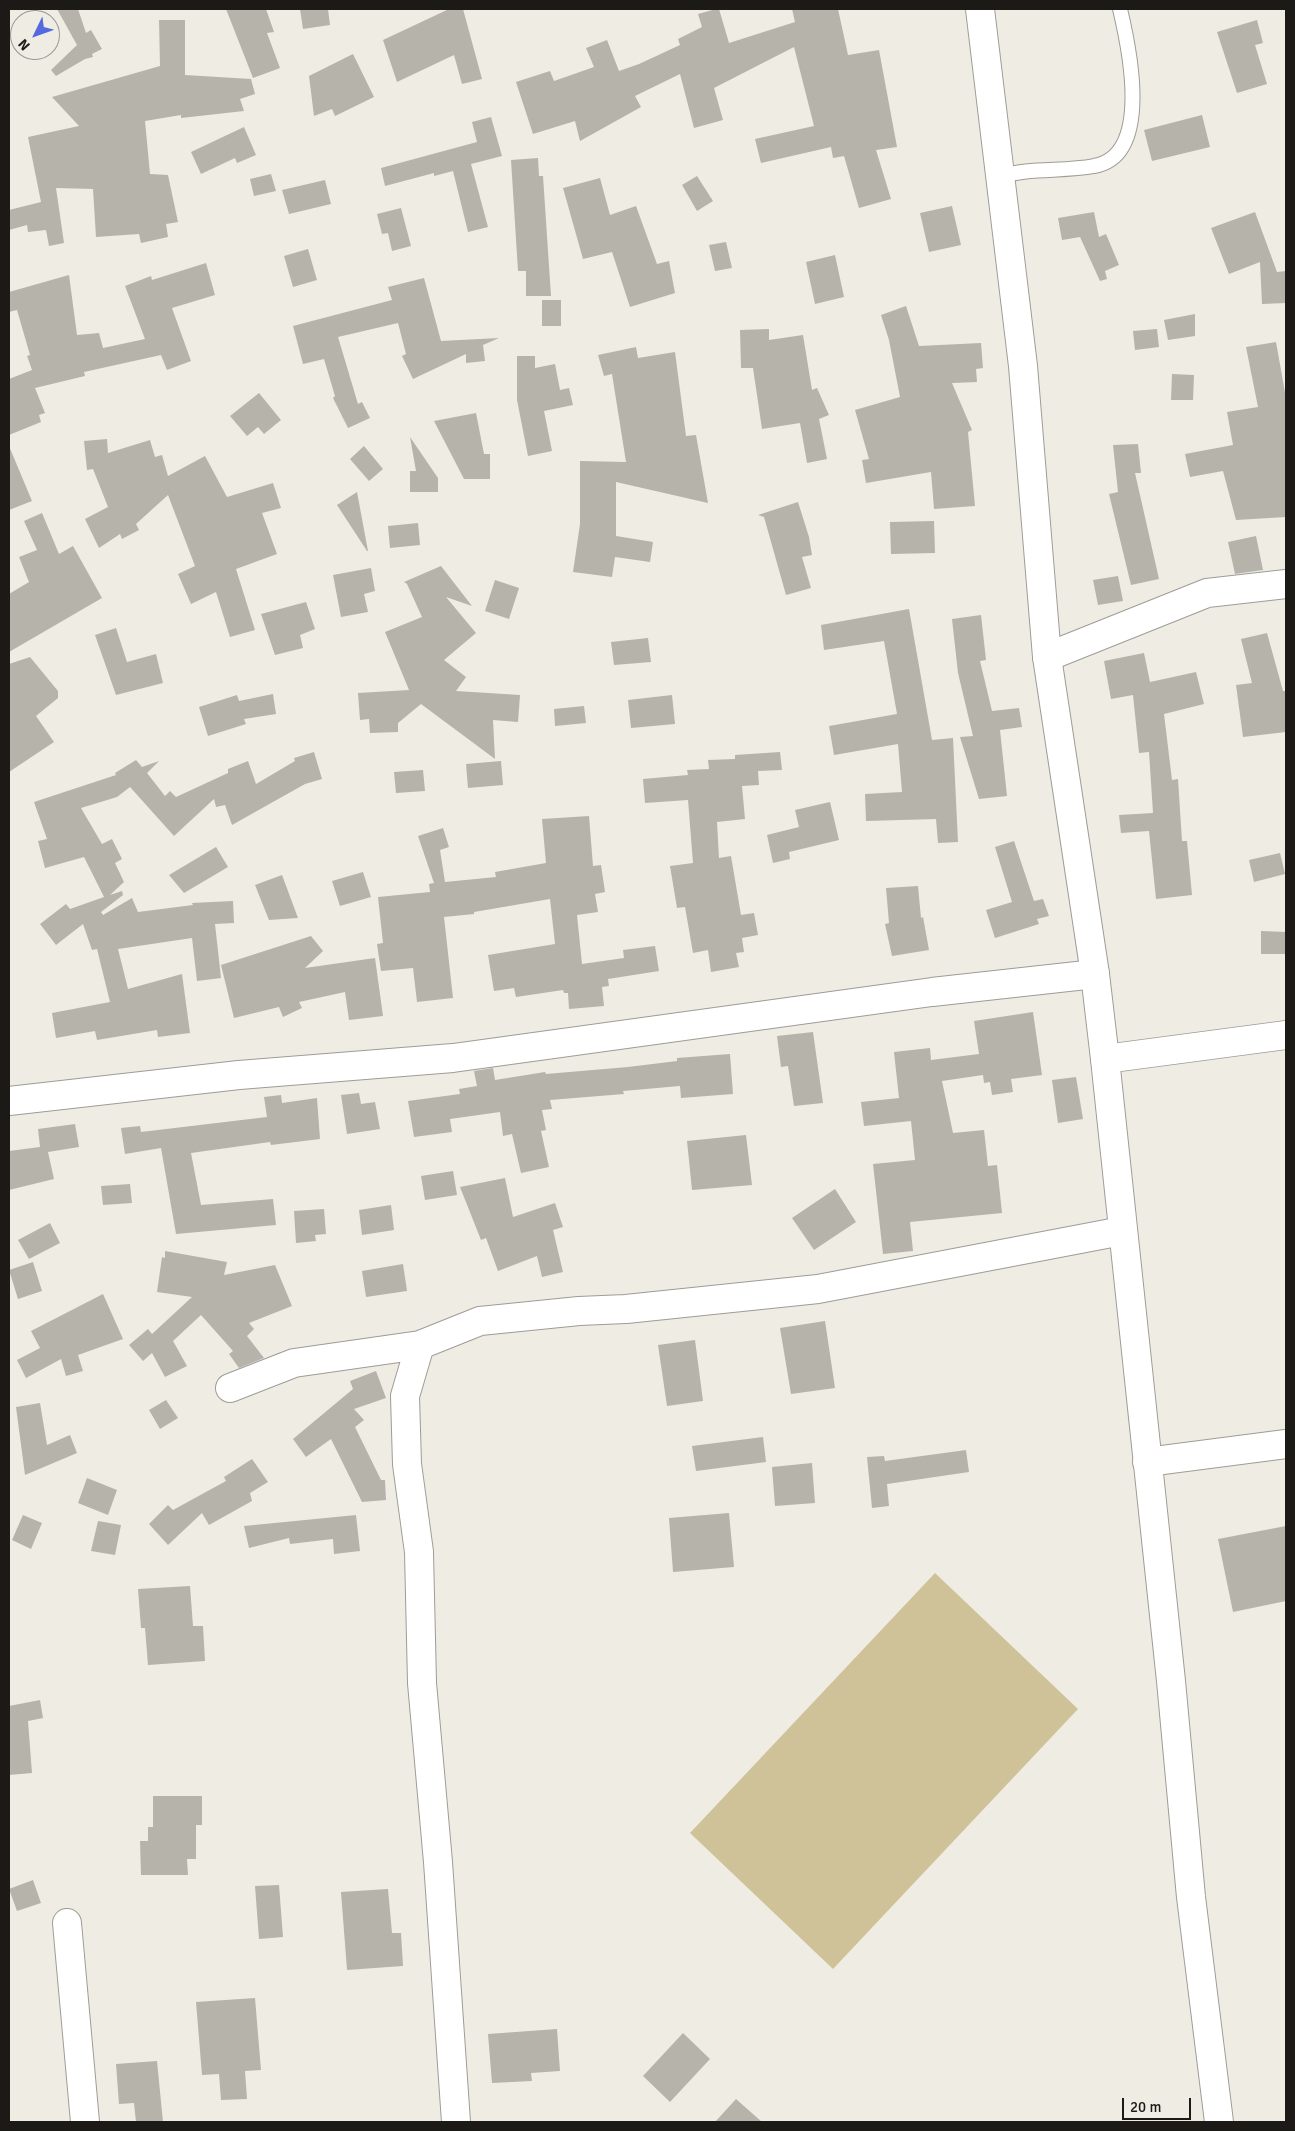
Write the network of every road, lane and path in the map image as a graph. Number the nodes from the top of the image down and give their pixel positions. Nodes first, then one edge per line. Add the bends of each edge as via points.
1 (980, 9) edge
2 (1120, 9) edge
3 (1000, 177) junction
4 (1286, 584) edge
5 (1047, 657) junction
6 (1095, 974) junction
7 (1286, 1035) edge
8 (1105, 1059) junction
9 (9, 1101) edge
10 (1122, 1231) junction
11 (420, 1345) junction
12 (230, 1388) dead end
13 (1286, 1444) edge
14 (1147, 1462) junction
15 (67, 1923) dead end
16 (85, 2122) edge
17 (456, 2122) edge
18 (1220, 2122) edge

1 - 3 street
2 - 3 lane via 1132,64 1132,85 1128,135 1113,157 1094,166 1062,171 1024,171
3 - 5 street via 1023,366
4 - 5 street via 1207,593
5 - 6 street
6 - 8 street
6 - 9 street via 932,992 453,1058 239,1075
7 - 8 street
8 - 10 street
10 - 11 street via 818,1289 480,1321
10 - 14 street
11 - 12 street via 294,1362
11 - 17 street via 405,1396 407,1464 419,1552 422,1683
13 - 14 street
14 - 18 street via 1191,1897
15 - 16 street

